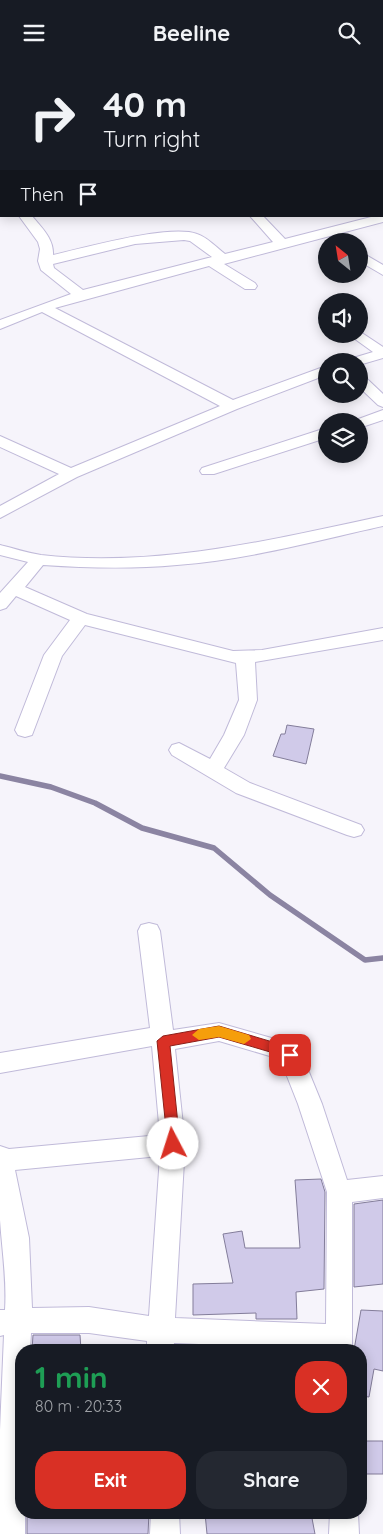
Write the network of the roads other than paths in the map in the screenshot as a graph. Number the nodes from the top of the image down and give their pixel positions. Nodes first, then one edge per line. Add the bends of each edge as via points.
1 (26, 217) edge
2 (257, 217) edge
3 (380, 217) edge
4 (327, 233) edge
5 (318, 235) edge
6 (283, 245) junction
7 (45, 261) junction
8 (218, 261) junction
9 (368, 261) edge
10 (383, 271) edge
11 (250, 286) dead end
12 (81, 295) junction
13 (44, 307) junction
14 (0, 325) edge
15 (368, 343) edge
16 (383, 354) edge
17 (368, 358) edge
18 (318, 372) edge
19 (368, 388) edge
20 (383, 402) edge
21 (232, 406) junction
22 (383, 415) edge
23 (368, 420) edge
24 (318, 436) edge
25 (0, 441) edge
26 (208, 471) dead end
27 (71, 474) junction
28 (0, 513) edge
29 (383, 521) edge
30 (0, 549) edge
31 (39, 560) junction
32 (15, 589) junction
33 (0, 604) edge
34 (81, 618) junction
35 (383, 634) edge
36 (245, 657) junction
37 (26, 730) dead end
38 (179, 750) dead end
39 (214, 769) junction
40 (354, 830) dead end
41 (149, 931) dead end
42 (163, 1038) junction
43 (0, 1063) edge
44 (173, 1144) junction
45 (0, 1159) edge
46 (383, 1187) edge
47 (339, 1192) junction
48 (9, 1322) edge
49 (160, 1340) edge
50 (339, 1343) edge
51 (6, 1476) edge
52 (164, 1519) edge
53 (344, 1519) edge
54 (10, 1534) edge
55 (165, 1534) edge
56 (344, 1534) edge

1 - 7 street via 46,246
2 - 6 street
3 - 4 street
5 - 6 street
6 - 8 street
7 - 8 street via 134,240 184,236 194,237
7 - 12 street via 48,270
8 - 11 street
8 - 12 street
9 - 10 street
12 - 13 street
13 - 14 street
13 - 21 street
15 - 16 street
16 - 17 street
18 - 21 street
19 - 20 street
21 - 27 street
22 - 23 street
24 - 26 street
25 - 27 street
27 - 28 street
29 - 31 street via 266,546 178,560 88,563
30 - 31 street
31 - 32 street
32 - 33 street
32 - 34 street
34 - 36 street via 233,657
34 - 37 street via 53,655
35 - 36 street
36 - 39 street via 248,700 234,735
38 - 39 street
39 - 40 street via 243,788
41 - 42 street
42 - 43 street
42 - 44 street
42 - 47 street via 219,1032 290,1055
44 - 45 street
44 - 49 street
45 - 48 street via 16,1237
46 - 47 street
47 - 50 street
48 - 49 street via 89,1320
48 - 51 street
49 - 50 street
51 - 54 street
52 - 55 street
53 - 56 street

